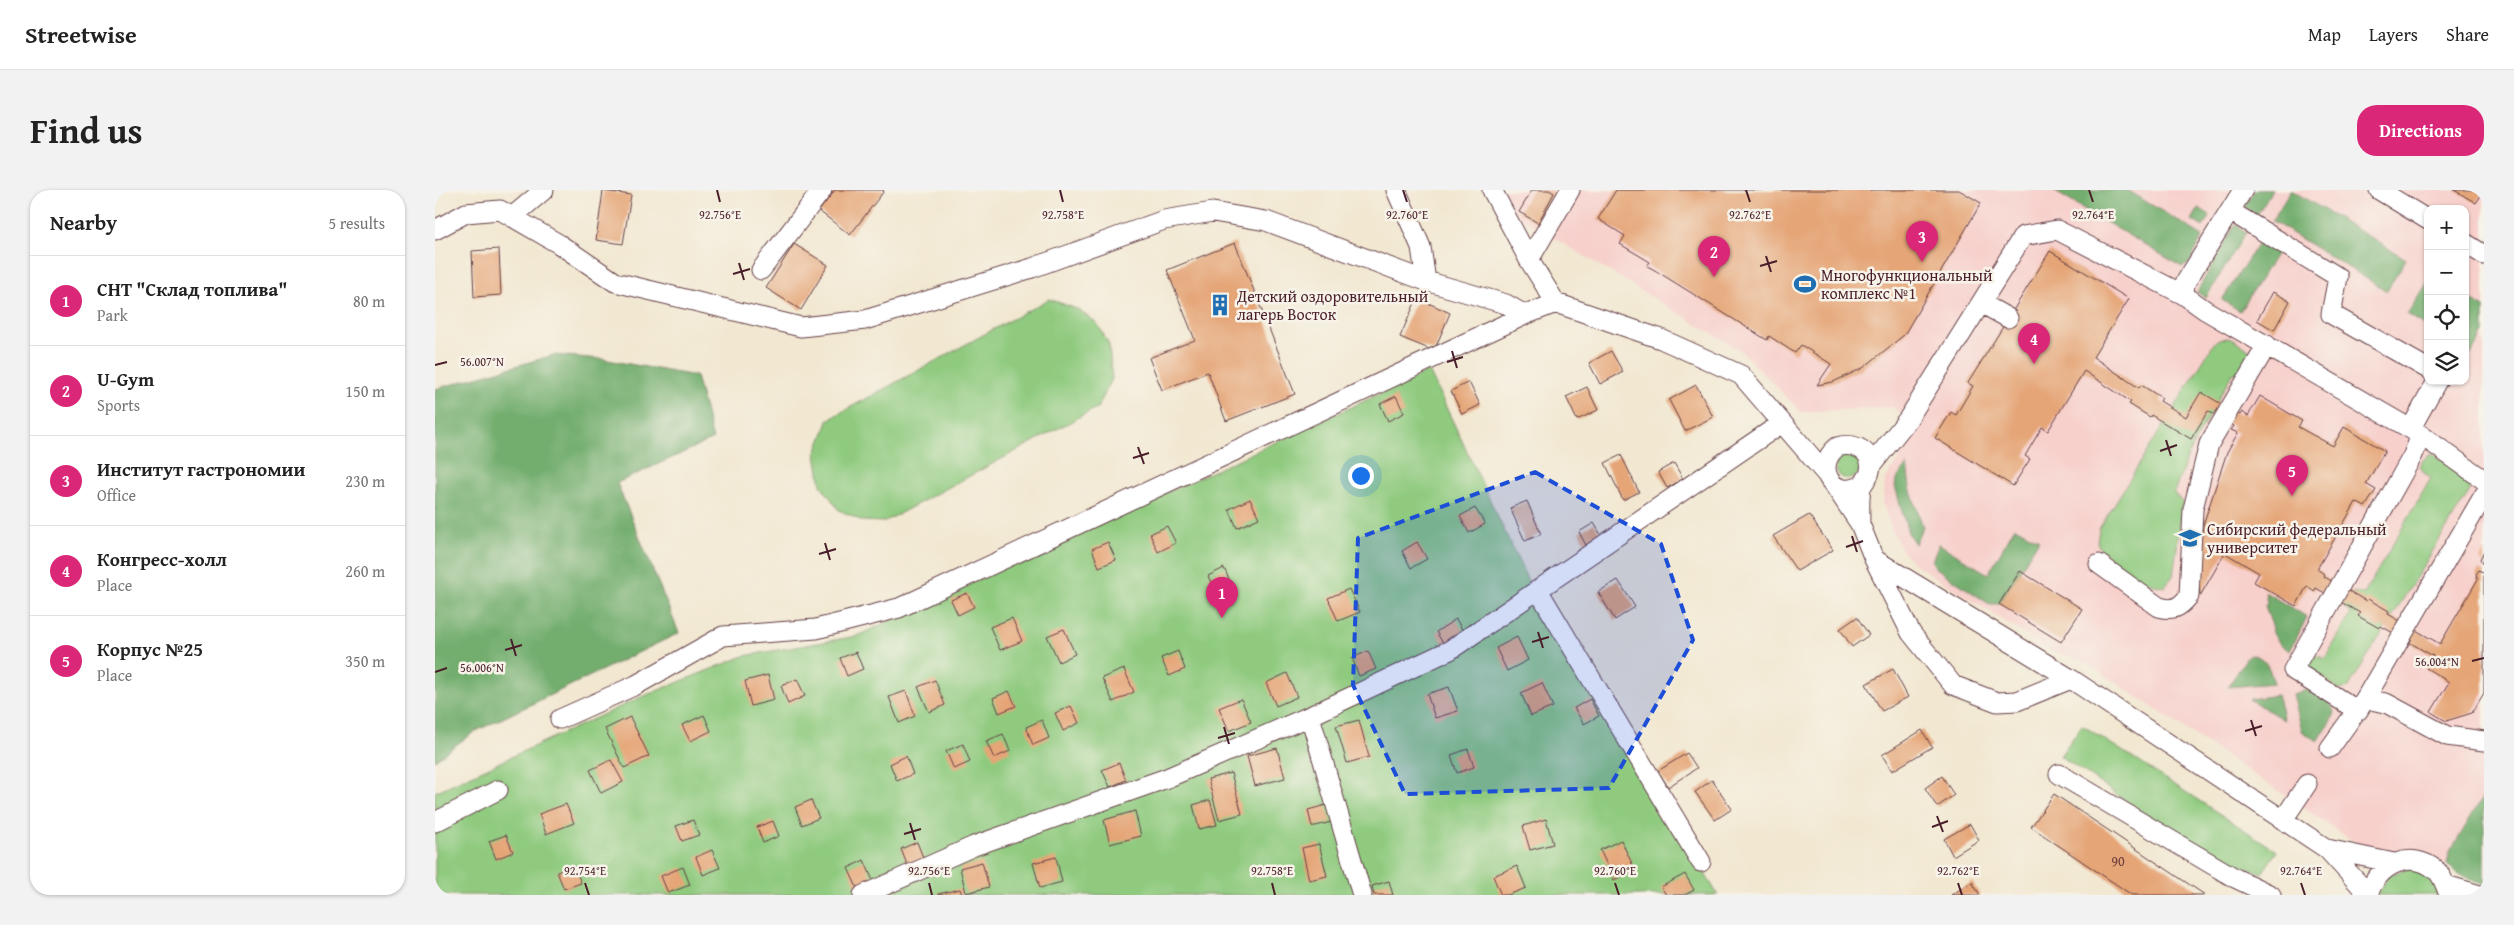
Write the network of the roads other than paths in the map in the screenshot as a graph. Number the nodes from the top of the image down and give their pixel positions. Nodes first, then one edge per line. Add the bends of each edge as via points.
1 (544, 190) edge
2 (822, 190) edge
3 (1396, 190) edge
4 (1492, 190) edge
5 (1570, 190) edge
6 (2243, 190) edge
7 (2379, 190) edge
8 (2230, 211) junction
9 (513, 217) junction
10 (2424, 218) edge
11 (435, 230) edge
12 (2469, 245) edge
13 (2484, 254) edge
14 (1529, 260) junction
15 (761, 270) dead end
16 (1426, 281) junction
17 (2184, 295) junction
18 (1556, 303) junction
19 (1981, 303) junction
20 (1525, 315) junction
21 (2009, 318) dead end
22 (2267, 345) junction
23 (2424, 367) edge
24 (2435, 385) edge
25 (1782, 423) junction
26 (2416, 432) junction
27 (1799, 440) junction
28 (1891, 441) junction
29 (1837, 447) junction
30 (1859, 447) junction
31 (1871, 466) junction
32 (1830, 479) junction
33 (2484, 480) edge
34 (1862, 485) junction
35 (2484, 495) edge
36 (1860, 524) junction
37 (1874, 559) junction
38 (2099, 564) dead end
39 (1538, 590) junction
40 (2071, 679) junction
41 (2361, 705) junction
42 (1310, 716) junction
43 (560, 719) dead end
44 (2484, 741) edge
45 (2331, 748) dead end
46 (2059, 774) dead end
47 (2307, 784) dead end
48 (498, 790) dead end
49 (2283, 820) junction
50 (435, 822) edge
51 (2327, 849) junction
52 (1701, 862) dead end
53 (2393, 863) junction
54 (2448, 890) edge
55 (2368, 894) edge
56 (863, 895) edge
57 (1362, 895) edge
58 (2271, 895) edge
59 (2481, 895) edge

1 - 9 street
2 - 15 street
3 - 16 street via 1421,247
4 - 14 street
5 - 14 street
6 - 8 street
7 - 10 street
8 - 17 street via 2185,283
8 - 23 street via 2338,277 2331,314
9 - 11 street via 500,210 466,213
9 - 16 street via 615,282 801,328 865,320 1032,268 1164,220 1213,212 1266,221
12 - 13 street
14 - 18 street
16 - 20 street via 1506,304
17 - 19 street via 2057,230 2023,236
17 - 22 street
18 - 20 street
18 - 25 street via 1661,339 1741,375
19 - 21 street
19 - 28 street
20 - 43 street via 899,608 816,629 723,636 636,684
22 - 26 street
22 - 38 street via 2209,444 2193,509 2189,596 2185,602 2171,610 2159,607
24 - 26 street
25 - 27 street
25 - 39 street
26 - 33 street
26 - 41 street via 2413,455 2293,670
27 - 29 street
27 - 32 street
28 - 30 street
28 - 31 street
29 - 30 street
29 - 32 street via 1827,459
30 - 31 street
31 - 34 street
32 - 34 street via 1848,490
32 - 36 street
34 - 36 street
35 - 41 street
36 - 37 street
37 - 40 street
37 - 40 street via 1911,633 1953,686 1997,702 2017,701
39 - 42 street via 1450,650
39 - 52 street
40 - 49 street
41 - 44 street via 2386,703 2447,736
41 - 45 street
42 - 56 street via 1167,778 975,846
42 - 57 street
46 - 58 street via 2235,878
47 - 49 street
48 - 50 street
49 - 51 street
51 - 53 street
51 - 55 street
53 - 54 street via 2417,861 2429,865 2438,872
53 - 55 street via 2373,881
54 - 59 street

